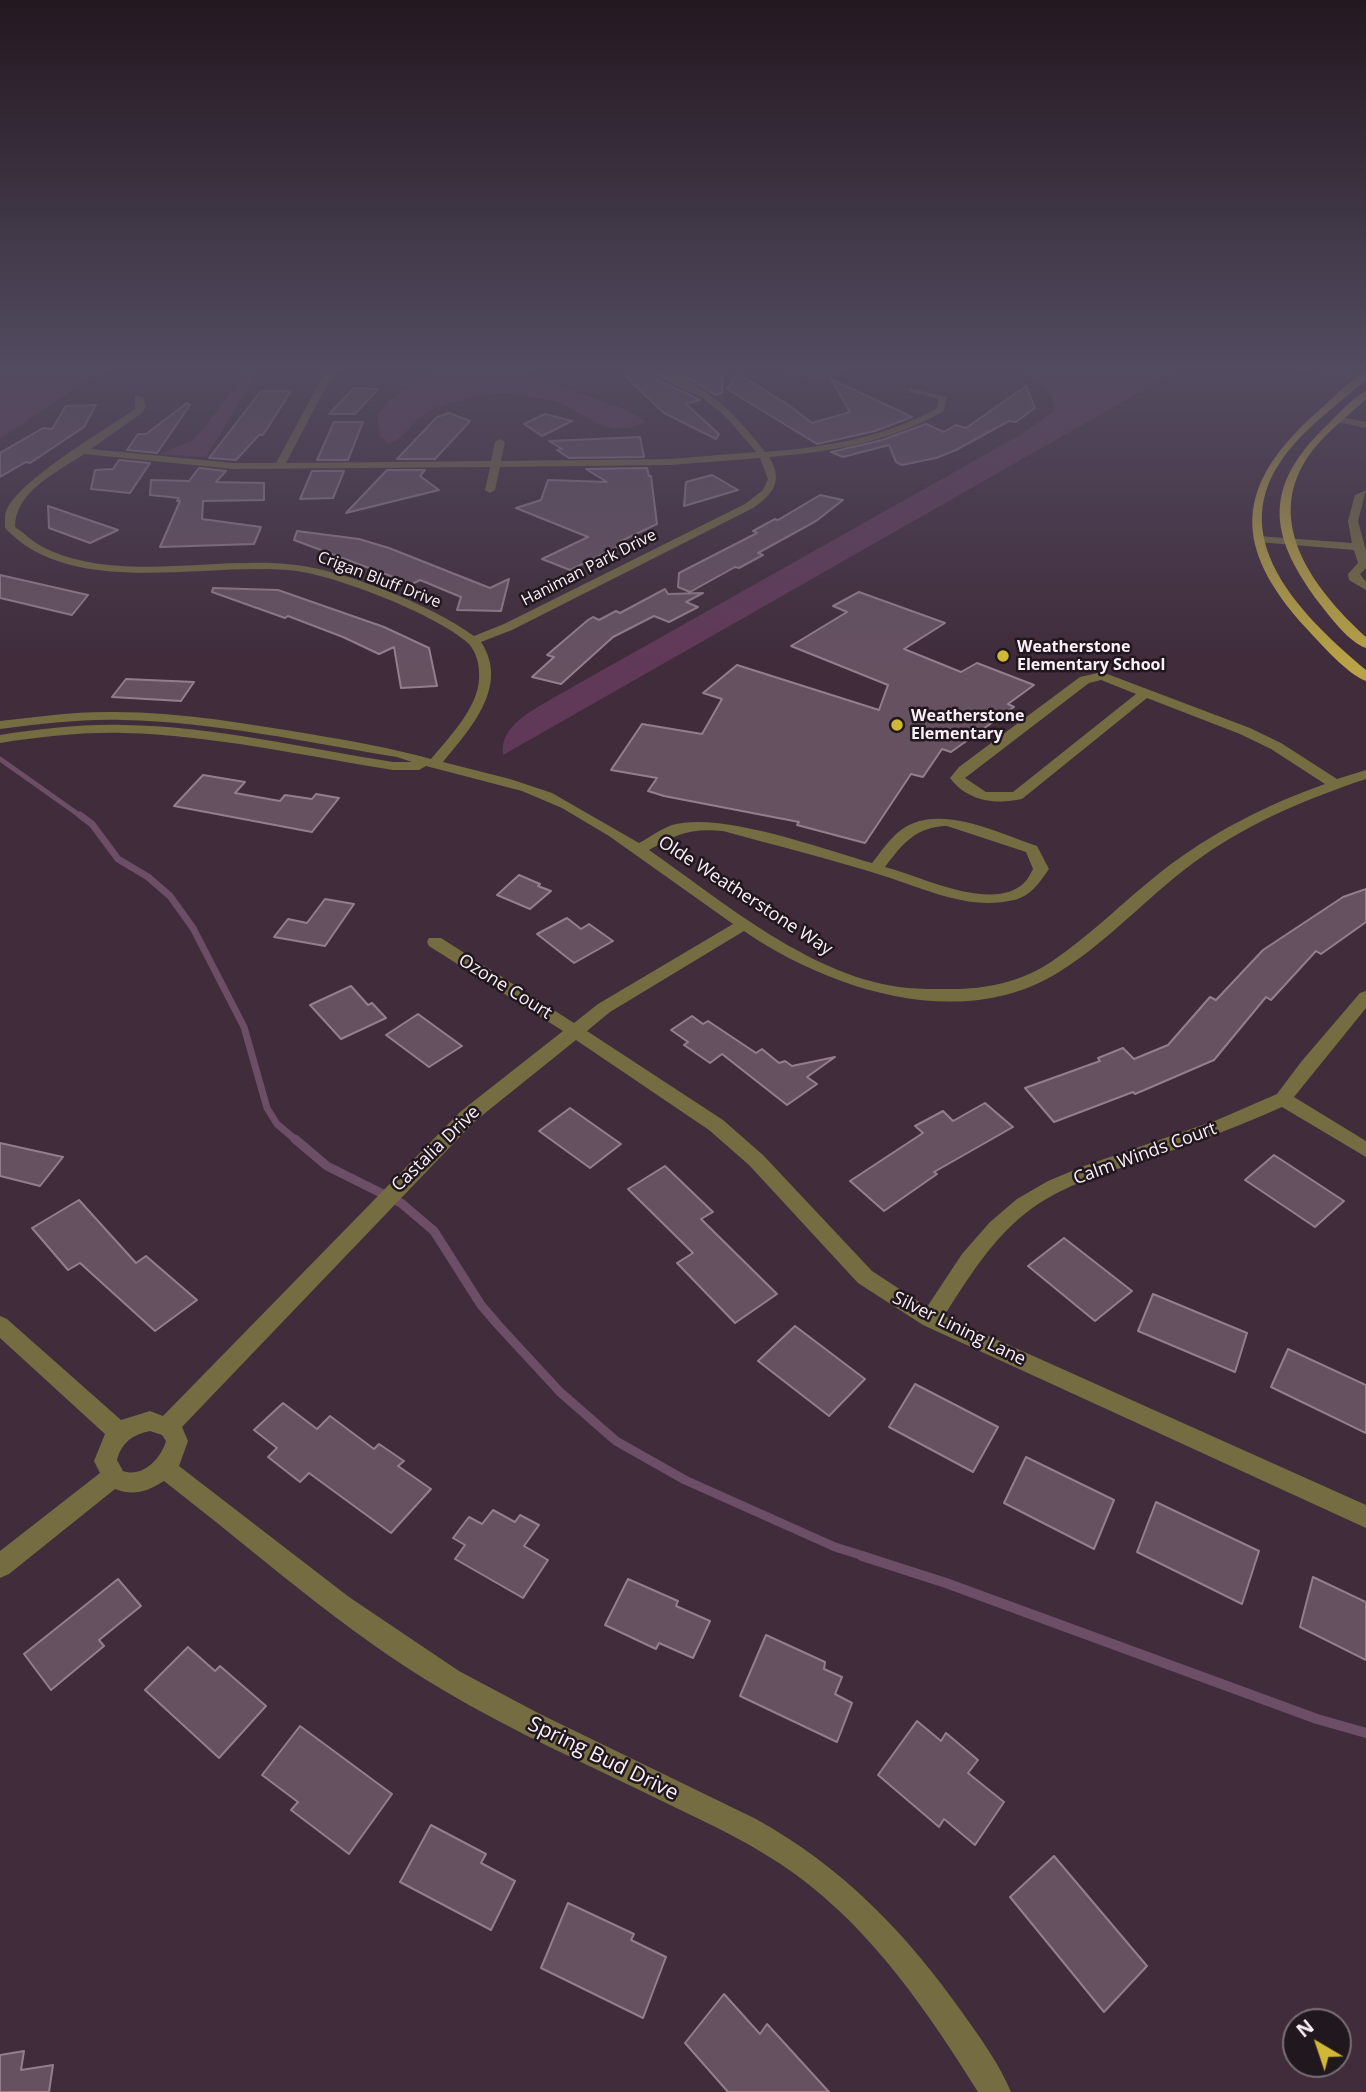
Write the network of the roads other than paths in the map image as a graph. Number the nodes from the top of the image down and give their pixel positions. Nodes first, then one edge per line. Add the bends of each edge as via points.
1 (494, 465) edge
2 (62, 466) edge
3 (254, 466) edge
4 (279, 466) joint
5 (359, 466) edge
6 (770, 466) edge
7 (1273, 466) edge
8 (1297, 466) edge
9 (490, 490) dead end
10 (1366, 493) edge
11 (5, 529) edge
12 (1258, 539) junction
13 (1290, 542) junction
14 (1359, 547) junction
15 (1365, 563) edge
16 (1366, 587) edge
17 (473, 641) junction
18 (1366, 644) edge
19 (1366, 677) edge
20 (1146, 693) junction
21 (0, 725) edge
22 (0, 738) edge
23 (433, 765) junction
24 (1366, 774) edge
25 (1335, 784) junction
26 (638, 850) junction
27 (876, 869) junction
28 (746, 923) junction
29 (435, 942) dead end
30 (1366, 998) edge
31 (575, 1031) junction
32 (1283, 1099) junction
33 (1366, 1150) edge
34 (930, 1319) junction
35 (0, 1325) edge
36 (168, 1426) junction
37 (119, 1433) junction
38 (165, 1469) junction
39 (113, 1478) junction
40 (1366, 1517) edge
41 (0, 1566) edge
42 (996, 2092) edge

1 - 9 street
2 - 11 street, Crigan Bluff Drive via 23,493
3 - 4 street
4 - 5 street
6 - 17 street, Haniman Park Drive via 772,486 749,506
7 - 12 main road via 1259,494
8 - 13 main road via 1285,500
10 - 14 street via 1360,495 1353,521
11 - 17 street, Crigan Bluff Drive via 53,557 84,564 262,565 314,571 430,615
12 - 13 street
12 - 19 main road via 1278,586 1295,609
13 - 14 street
13 - 18 main road via 1304,574 1324,601
14 - 15 street
15 - 16 street via 1354,574
17 - 23 street via 486,674 483,694
20 - 20 street via 1102,676 1085,680 957,778 964,788 981,795 1017,796
20 - 25 street via 1245,731
21 - 23 street, Olde Weatherstone Way via 90,716 180,720 399,753
22 - 23 street, Olde Weatherstone Way via 124,729 393,766
23 - 26 street, Olde Weatherstone Way via 547,796
24 - 25 street, Olde Weatherstone Way
25 - 28 street, Olde Weatherstone Way via 1276,808 1212,843 1059,965 1009,988 934,996 880,990 812,965
26 - 27 street via 675,829 702,825
26 - 28 street, Olde Weatherstone Way
27 - 27 street via 972,898 997,900 1019,895 1036,883 1041,869 1032,849 934,821 905,832
28 - 31 street, Castalia Drive via 604,1008
29 - 31 street, Ozone Court
30 - 32 street
31 - 34 street, Silver Lining Lane via 737,1142 865,1277
31 - 36 street, Castalia Drive via 457,1126
32 - 33 street
32 - 34 street, Calm Winds Court via 1224,1125 1091,1171 1024,1204 970,1260
34 - 40 street, Silver Lining Lane
35 - 37 street
36 - 37 street via 139,1422
36 - 38 street via 177,1441
37 - 39 street via 105,1461
38 - 39 street via 144,1481
38 - 42 street, Spring Bud Drive via 374,1632 449,1680 712,1811 822,1877 903,1956
39 - 41 street

